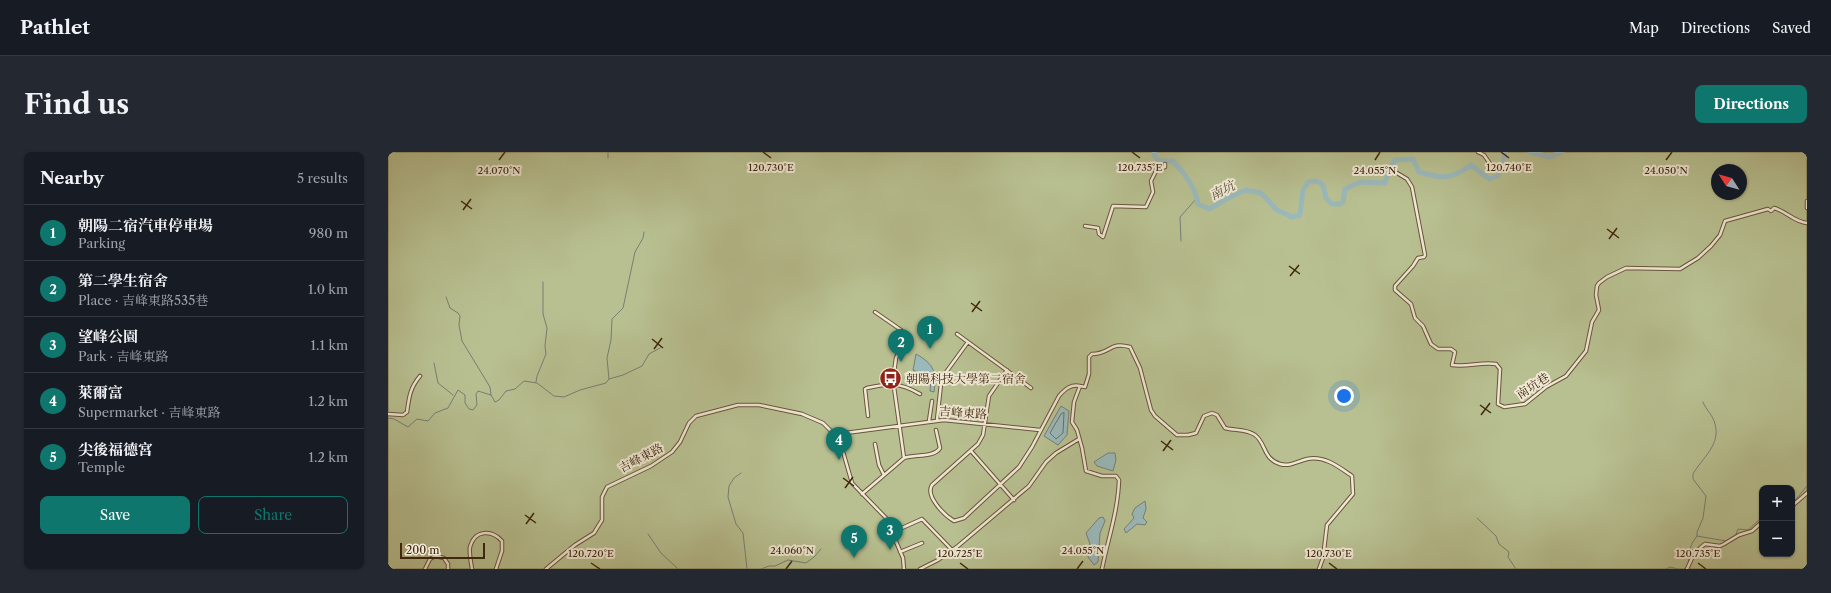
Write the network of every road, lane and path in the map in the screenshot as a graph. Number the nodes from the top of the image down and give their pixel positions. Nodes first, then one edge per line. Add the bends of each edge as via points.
1 (1478, 152) edge
2 (1165, 164) dead end
3 (1493, 168) dead end
4 (1397, 173) dead end
5 (1807, 201) edge
6 (1807, 208) edge
7 (1807, 223) edge
8 (1085, 226) dead end
9 (875, 312) dead end
10 (957, 334) dead end
11 (968, 342) junction
12 (1007, 370) junction
13 (420, 376) dead end
14 (893, 383) junction
15 (1080, 386) junction
16 (1031, 388) dead end
17 (920, 394) dead end
18 (932, 401) dead end
19 (388, 414) edge
20 (868, 416) dead end
21 (929, 420) junction
22 (937, 420) junction
23 (985, 424) junction
24 (900, 425) junction
25 (936, 430) dead end
26 (1040, 430) junction
27 (838, 434) junction
28 (1079, 439) junction
29 (875, 444) dead end
30 (971, 451) junction
31 (904, 458) junction
32 (884, 475) junction
33 (1001, 485) junction
34 (1807, 493) edge
35 (862, 494) junction
36 (1014, 500) junction
37 (1795, 503) edge
38 (1759, 524) edge
39 (893, 532) junction
40 (922, 543) dead end
41 (952, 550) junction
42 (900, 552) junction
43 (425, 569) edge
44 (448, 569) edge
45 (472, 569) edge
46 (496, 569) edge
47 (546, 569) edge
48 (904, 569) edge
49 (920, 569) edge
50 (1102, 569) edge
51 (1319, 569) edge
52 (1687, 569) edge

1 - 3 street via 1484,155
2 - 8 street via 1165,167 1157,169 1151,180 1153,192 1146,207 1113,206 1103,237 1099,234 1098,228
4 - 7 street, 南坑巷 via 1410,182 1425,254 1424,257 1418,258 1395,286 1395,290 1412,304 1415,318 1423,326 1431,344 1438,349 1451,349 1455,352 1452,365 1483,362 1496,364 1500,369 1498,404 1504,408 1525,404 1566,376 1570,368 1577,363 1586,350 1592,322 1599,310 1597,286 1607,277 1626,268 1680,269 1711,246 1720,235 1725,222 1768,209 1780,210 1794,219
5 - 6 street
9 - 14 street via 901,330 904,335 896,358
10 - 11 street
11 - 12 street
11 - 22 street via 944,375
12 - 16 street
12 - 23 street via 989,396
13 - 19 street via 409,394 407,412 403,415
14 - 17 street via 902,384
14 - 20 street via 865,389
14 - 24 street
15 - 26 street via 1074,385 1059,396
15 - 28 street via 1072,418
15 - 51 street via 1085,387 1089,374 1089,357 1092,354 1100,354 1119,344 1130,347 1140,368 1151,410 1174,433 1196,433 1204,416 1212,413 1217,415 1225,428 1238,428 1256,436 1266,454 1279,463 1287,465 1308,458 1317,458 1329,461 1352,476 1353,494 1326,525 1323,558
18 - 21 street
21 - 22 street, 吉峰東路
21 - 24 street, 吉峰東路
22 - 23 street, 吉峰東路
23 - 26 street, 吉峰東路
23 - 30 street via 981,440
24 - 27 street, 吉峰東路
24 - 31 street
25 - 31 street via 940,448 938,451 934,454
26 - 33 street via 1019,467
27 - 35 street via 852,483
27 - 47 street, 吉峰東路 via 823,423 802,414 759,405 738,405 696,416 672,452 651,466 607,487 602,493 602,520 594,533
28 - 36 street via 1051,458 1029,486
28 - 50 street via 1086,472 1116,476 1120,480 1114,523
29 - 32 street via 879,465
30 - 33 street
30 - 33 street via 930,488 931,496 950,518 954,521 964,518
31 - 32 street
32 - 35 street
33 - 36 street
34 - 37 street
35 - 39 street via 886,518
36 - 41 street
38 - 52 street via 1720,546 1705,544 1693,556
39 - 41 street via 922,519
39 - 42 street
40 - 42 street
41 - 49 street
42 - 48 street
43 - 44 street via 430,559 435,556 444,558
45 - 46 street via 471,544 478,536 489,532 499,537 503,546

